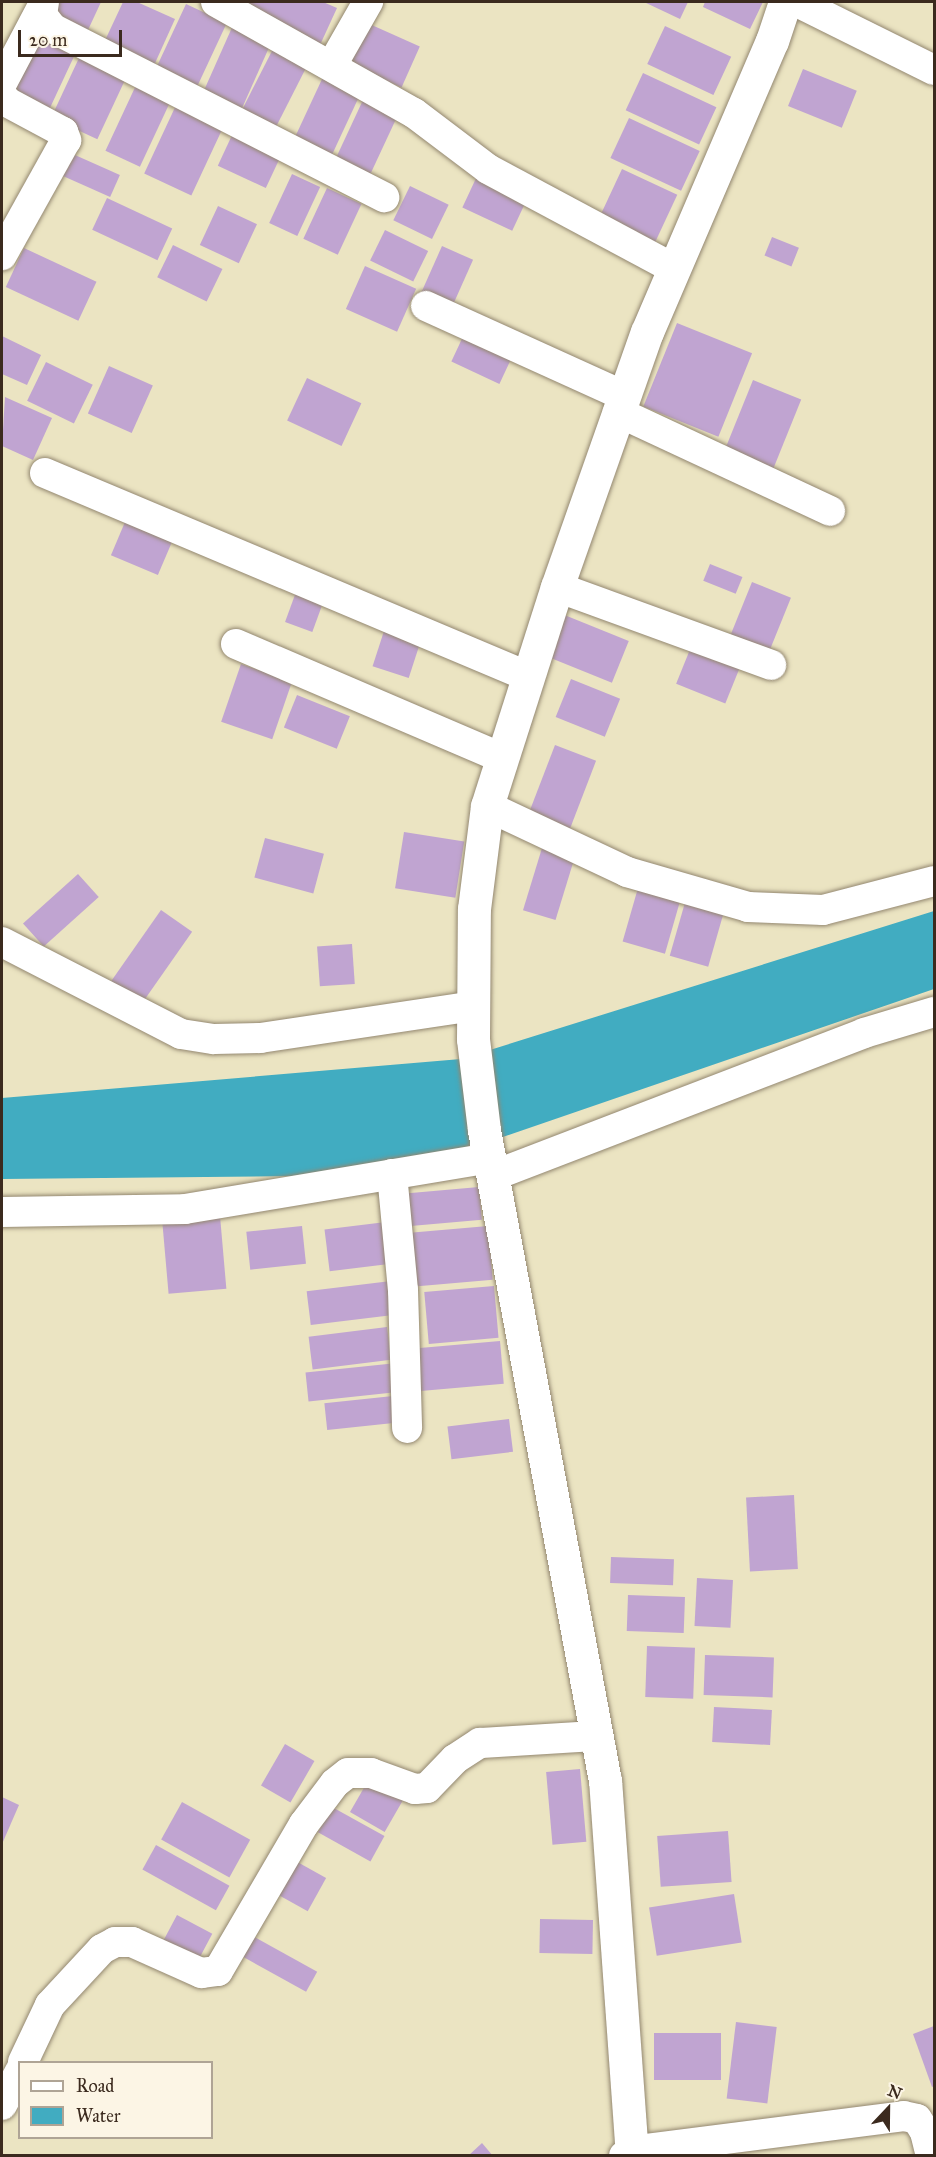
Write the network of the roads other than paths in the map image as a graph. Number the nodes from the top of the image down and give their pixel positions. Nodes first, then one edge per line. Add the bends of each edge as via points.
1 (216, 2) edge
2 (368, 2) edge
3 (785, 2) edge
4 (797, 2) edge
5 (43, 4) edge
6 (332, 65) junction
7 (934, 70) edge
8 (2, 83) edge
9 (2, 95) edge
10 (384, 197) dead end
11 (2, 255) edge
12 (673, 268) junction
13 (426, 306) dead end
14 (621, 404) junction
15 (45, 473) dead end
16 (830, 511) dead end
17 (557, 587) junction
18 (236, 644) dead end
19 (771, 665) dead end
20 (527, 676) junction
21 (500, 757) junction
22 (487, 806) junction
23 (934, 881) edge
24 (2, 942) edge
25 (473, 1006) junction
26 (934, 1012) edge
27 (490, 1154) junction
28 (392, 1174) junction
29 (2, 1212) edge
30 (407, 1428) dead end
31 (596, 1736) junction
32 (23, 2061) edge
33 (18, 2076) edge
34 (2, 2105) edge
35 (629, 2154) edge
36 (931, 2156) edge

1 - 6 street
2 - 6 street
3 - 12 street via 772,41
4 - 7 street
5 - 8 street
5 - 10 street via 45,22 52,28
6 - 12 street via 414,113 488,169
9 - 11 street via 63,132 66,140
12 - 14 street
13 - 14 street
14 - 16 street
14 - 17 street
15 - 20 street
17 - 19 street
17 - 20 street
18 - 21 street
20 - 21 street
21 - 22 street
22 - 23 street via 627,872 748,907 823,910
22 - 25 street via 474,909
24 - 25 street via 181,1034 214,1039 260,1038
25 - 27 street via 473,1039
26 - 27 street
27 - 28 street
27 - 31 street via 529,1386
28 - 29 street via 185,1209
28 - 30 street via 403,1290
31 - 32 street via 480,1743 455,1759 427,1788 415,1789 371,1773 348,1773 335,1782 304,1824 218,1971 201,1973 132,1942 115,1942 102,1949 50,2005
31 - 35 street via 604,1781
33 - 34 street
35 - 36 street via 904,2116 916,2119 926,2132

